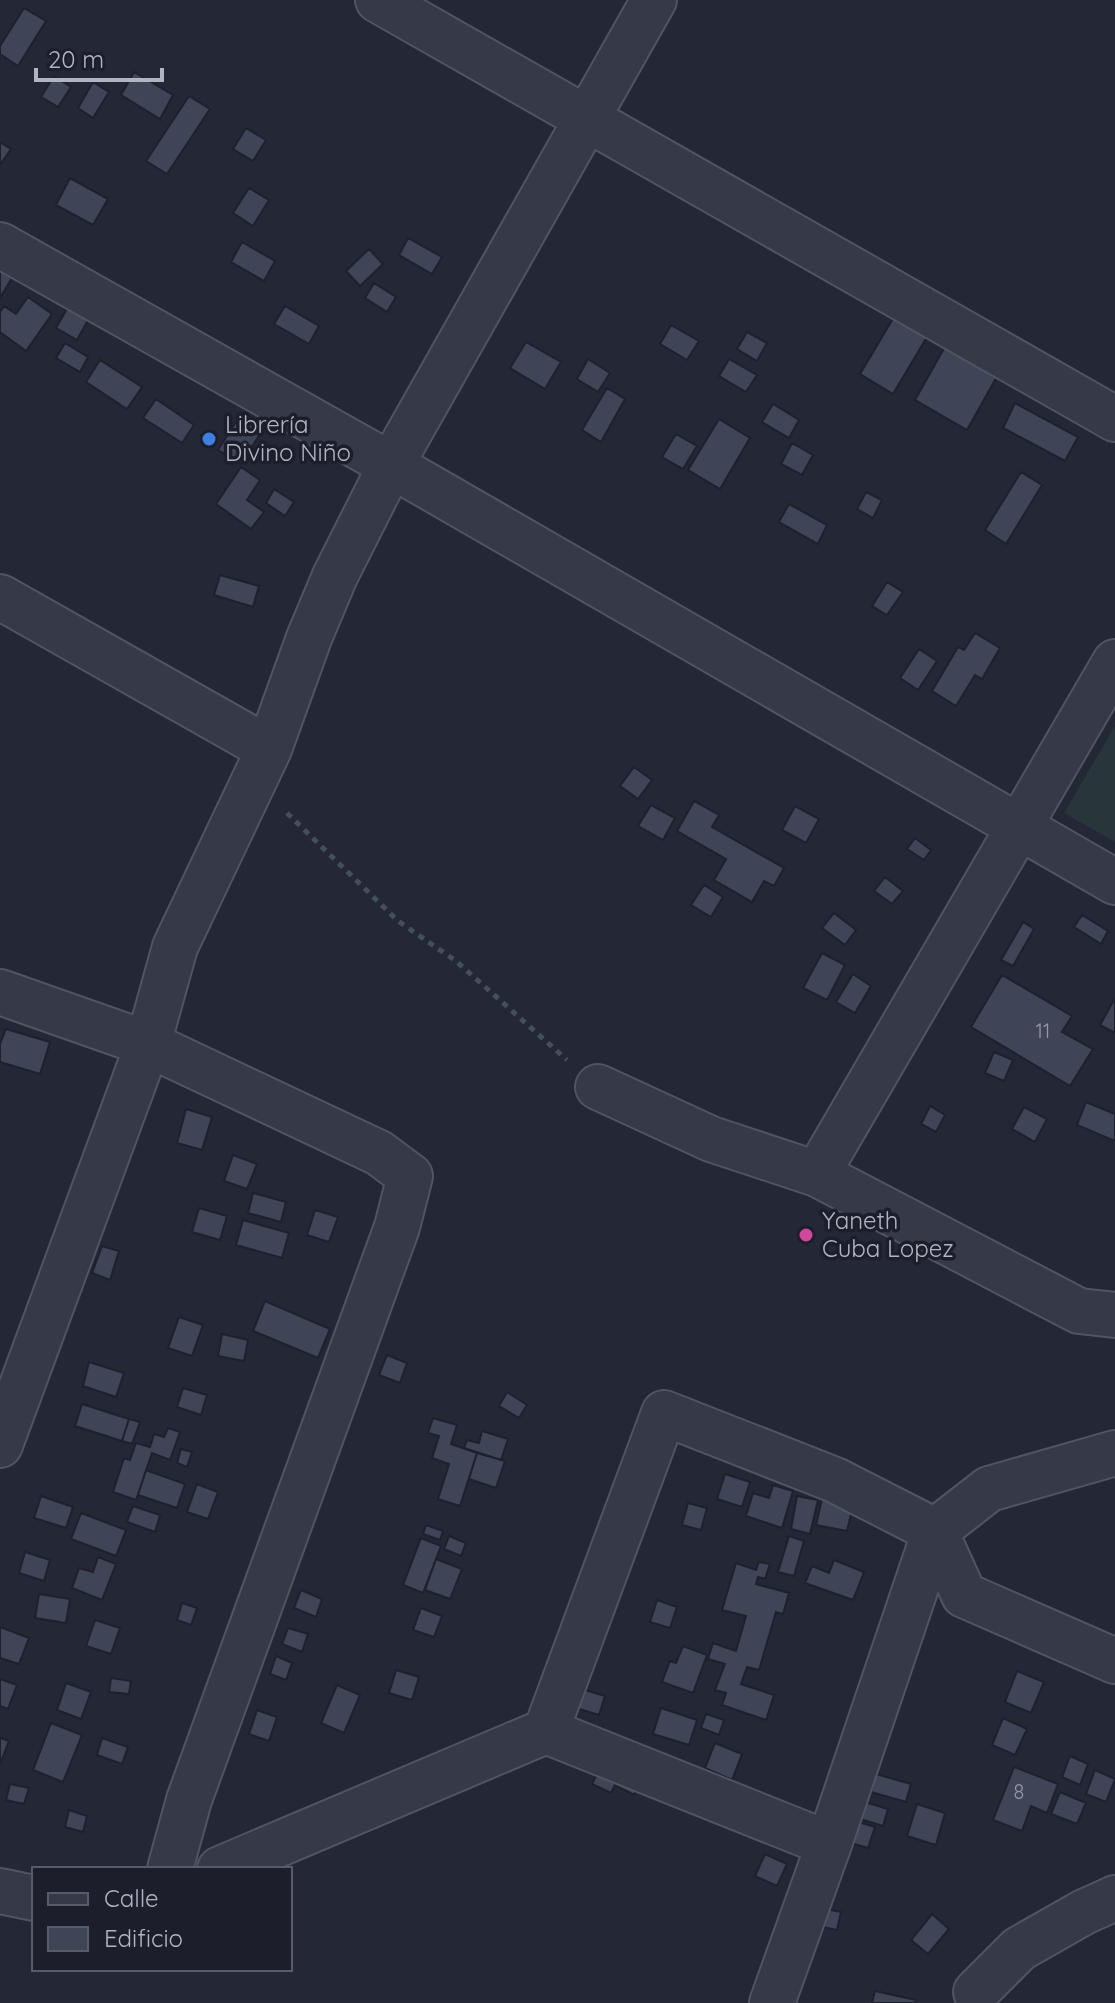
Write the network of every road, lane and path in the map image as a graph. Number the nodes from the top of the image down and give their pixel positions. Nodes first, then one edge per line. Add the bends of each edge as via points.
1 (378, 0) edge
2 (654, 0) edge
3 (588, 120) junction
4 (0, 245) edge
5 (1115, 419) edge
6 (391, 465) junction
7 (0, 597) edge
8 (1115, 662) edge
9 (262, 765) junction
10 (1018, 828) junction
11 (1115, 882) edge
12 (0, 992) edge
13 (148, 1044) junction
14 (598, 1087) joint
15 (817, 1174) junction
16 (1115, 1315) edge
17 (0, 1445) edge
18 (1115, 1453) edge
19 (935, 1531) junction
20 (1115, 1661) edge
21 (546, 1731) junction
22 (829, 1844) junction
23 (171, 1867) edge
24 (225, 1867) edge
25 (0, 1891) edge
26 (32, 1898) edge
27 (1115, 1898) edge
28 (976, 1992) dead end
29 (772, 2003) edge

1 - 3 street
2 - 3 street
3 - 5 street
3 - 6 street
4 - 6 street
6 - 9 street via 335,576
6 - 10 street
7 - 9 street
8 - 10 street
9 - 13 street via 175,947
9 - 14 path via 398,921 456,961
10 - 11 street
10 - 15 street
12 - 13 street
13 - 17 street
13 - 23 street via 379,1153 410,1176 397,1227 189,1800
14 - 15 street via 711,1139
15 - 16 street via 1079,1311
18 - 19 street via 989,1489
19 - 20 street via 964,1595
19 - 21 street via 835,1480 664,1413
19 - 22 street
21 - 22 street
21 - 24 street
22 - 29 street
25 - 26 street
27 - 28 street via 1019,1949

